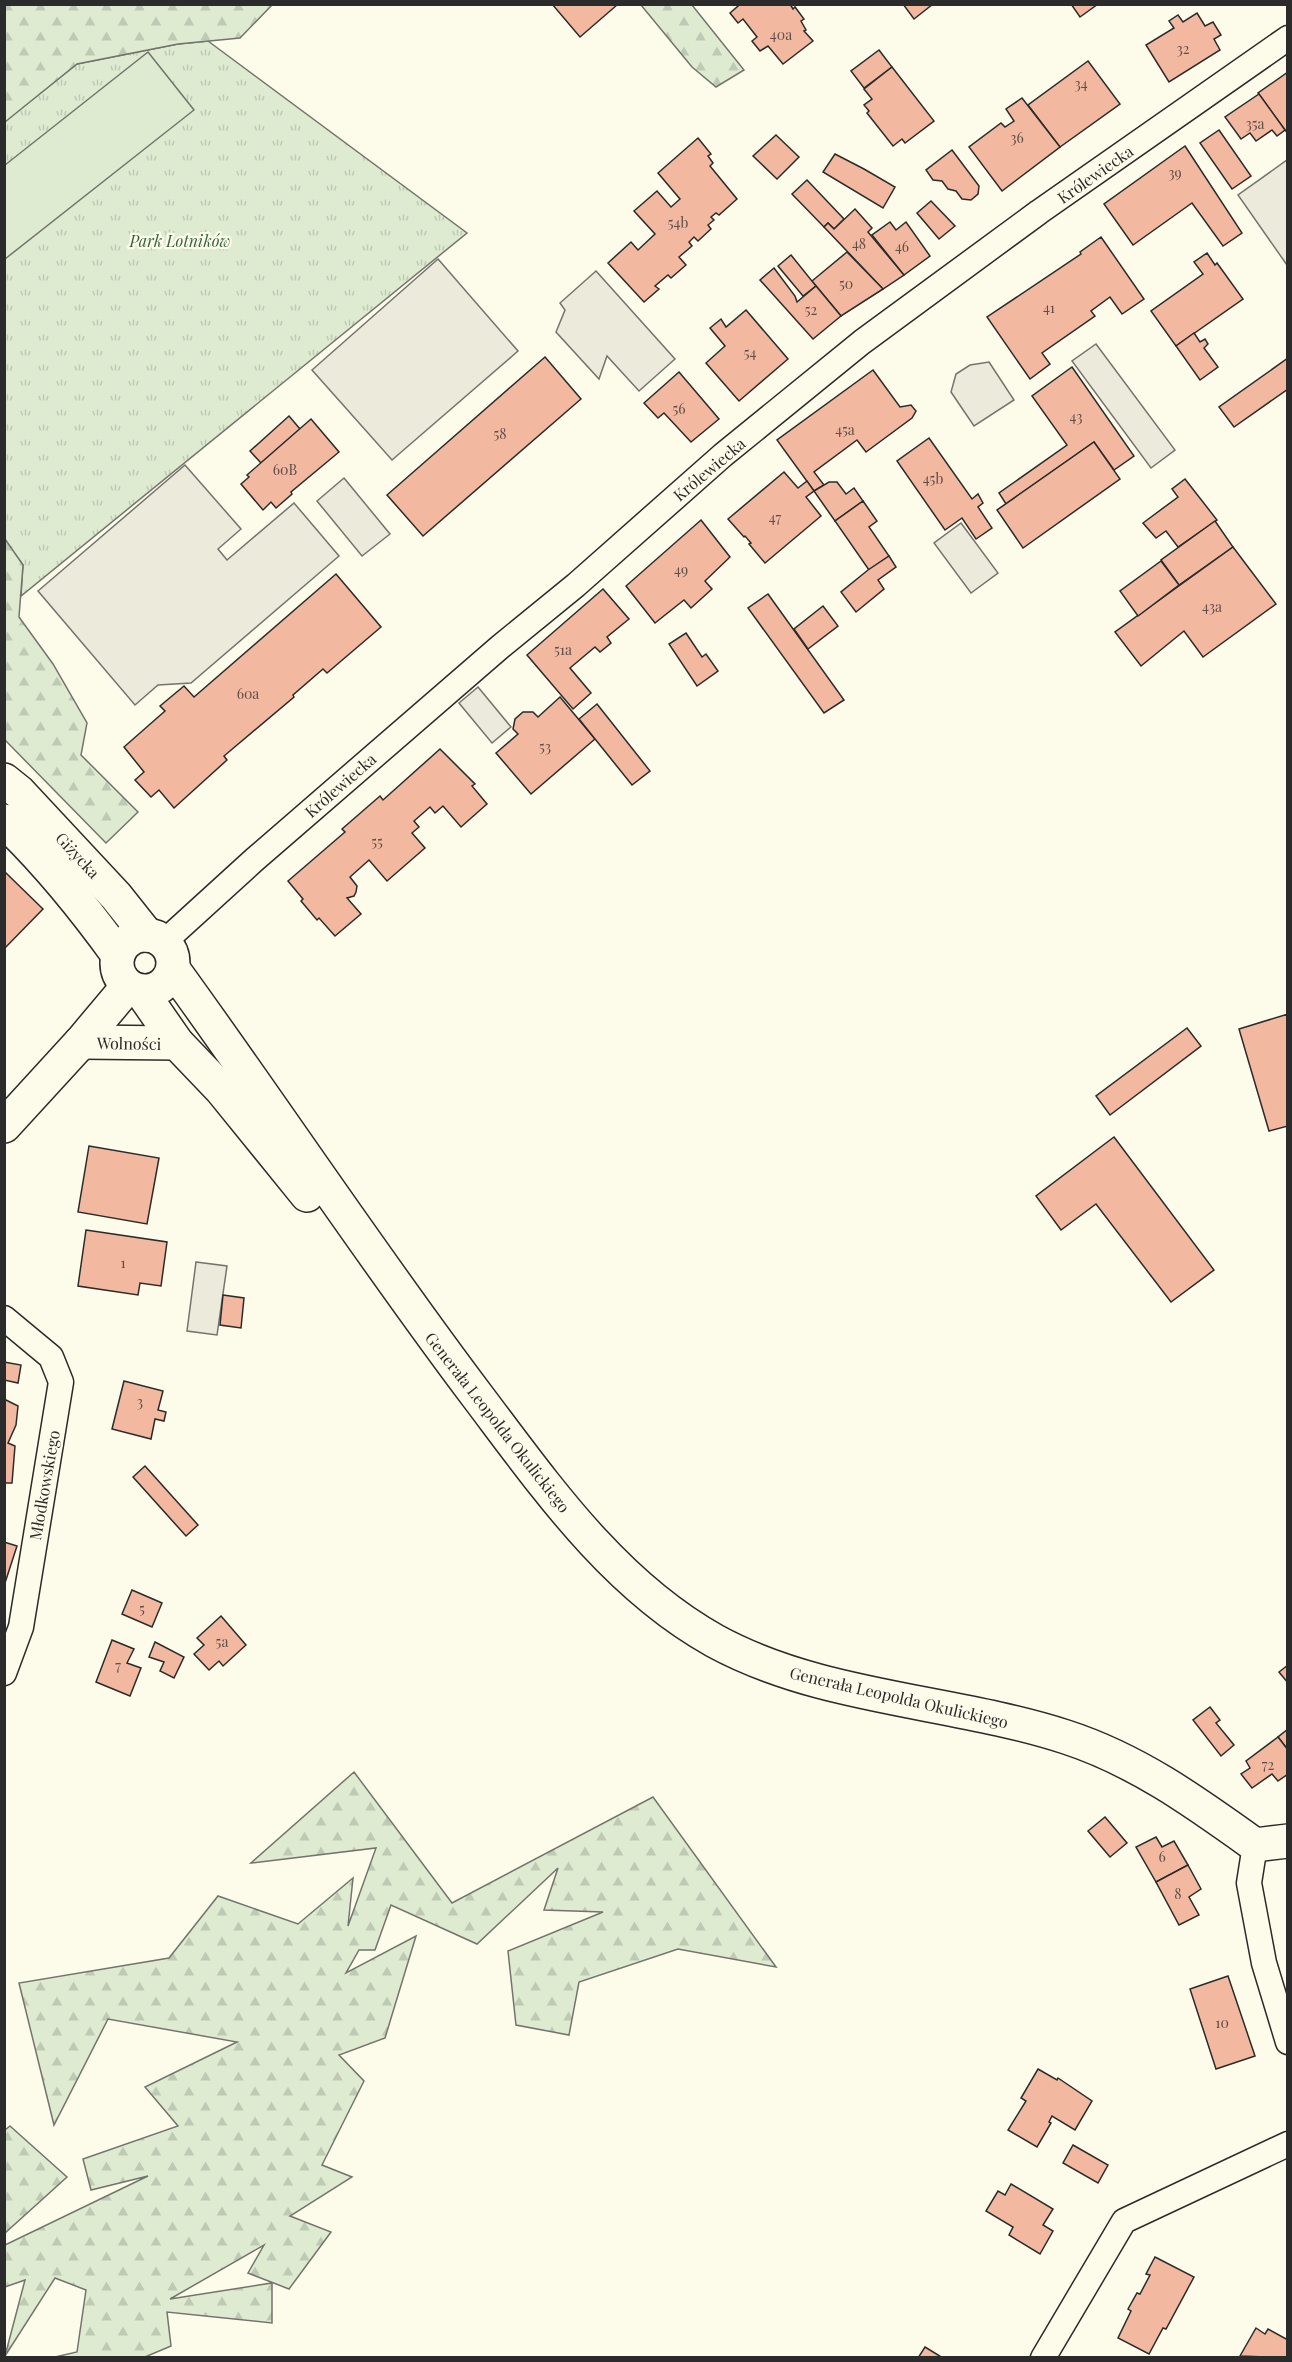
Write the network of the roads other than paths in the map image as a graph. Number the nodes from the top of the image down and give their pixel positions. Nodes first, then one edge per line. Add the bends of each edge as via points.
1 (1287, 38) edge
2 (4, 780) edge
3 (4, 821) edge
4 (160, 938) junction
5 (118, 956) junction
6 (135, 989) junction
7 (81, 1042) junction
8 (177, 1043) junction
9 (4, 1126) edge
10 (413, 1311) junction
11 (4, 1318) edge
12 (4, 1673) edge
13 (1287, 1841) edge
14 (1255, 1845) junction
15 (1287, 2042) edge
16 (1287, 2144) edge
17 (1043, 2358) edge

1 - 4 street, Królewiecka via 862,342 723,455
2 - 4 street, Giżycka
3 - 5 street, Giżycka via 27,842
4 - 5 street via 139,936 126,942
4 - 6 street via 170,977 158,989
4 - 10 street, Generała Leopolda Okulickiego
5 - 6 street via 118,972
6 - 7 street, Wolności
6 - 8 street, Generała Leopolda Okulickiego
7 - 8 street, Wolności
7 - 9 street, Wolności
8 - 10 street, Generała Leopolda Okulickiego
10 - 14 street, Generała Leopolda Okulickiego via 577,1524 634,1582 716,1641 818,1680 1067,1738 1131,1763 1162,1780
11 - 12 street, Młodkowskiego via 51,1357 61,1382 21,1627
13 - 14 street
14 - 15 street via 1264,1885 1257,1917 1264,1963
16 - 17 street via 1124,2221

